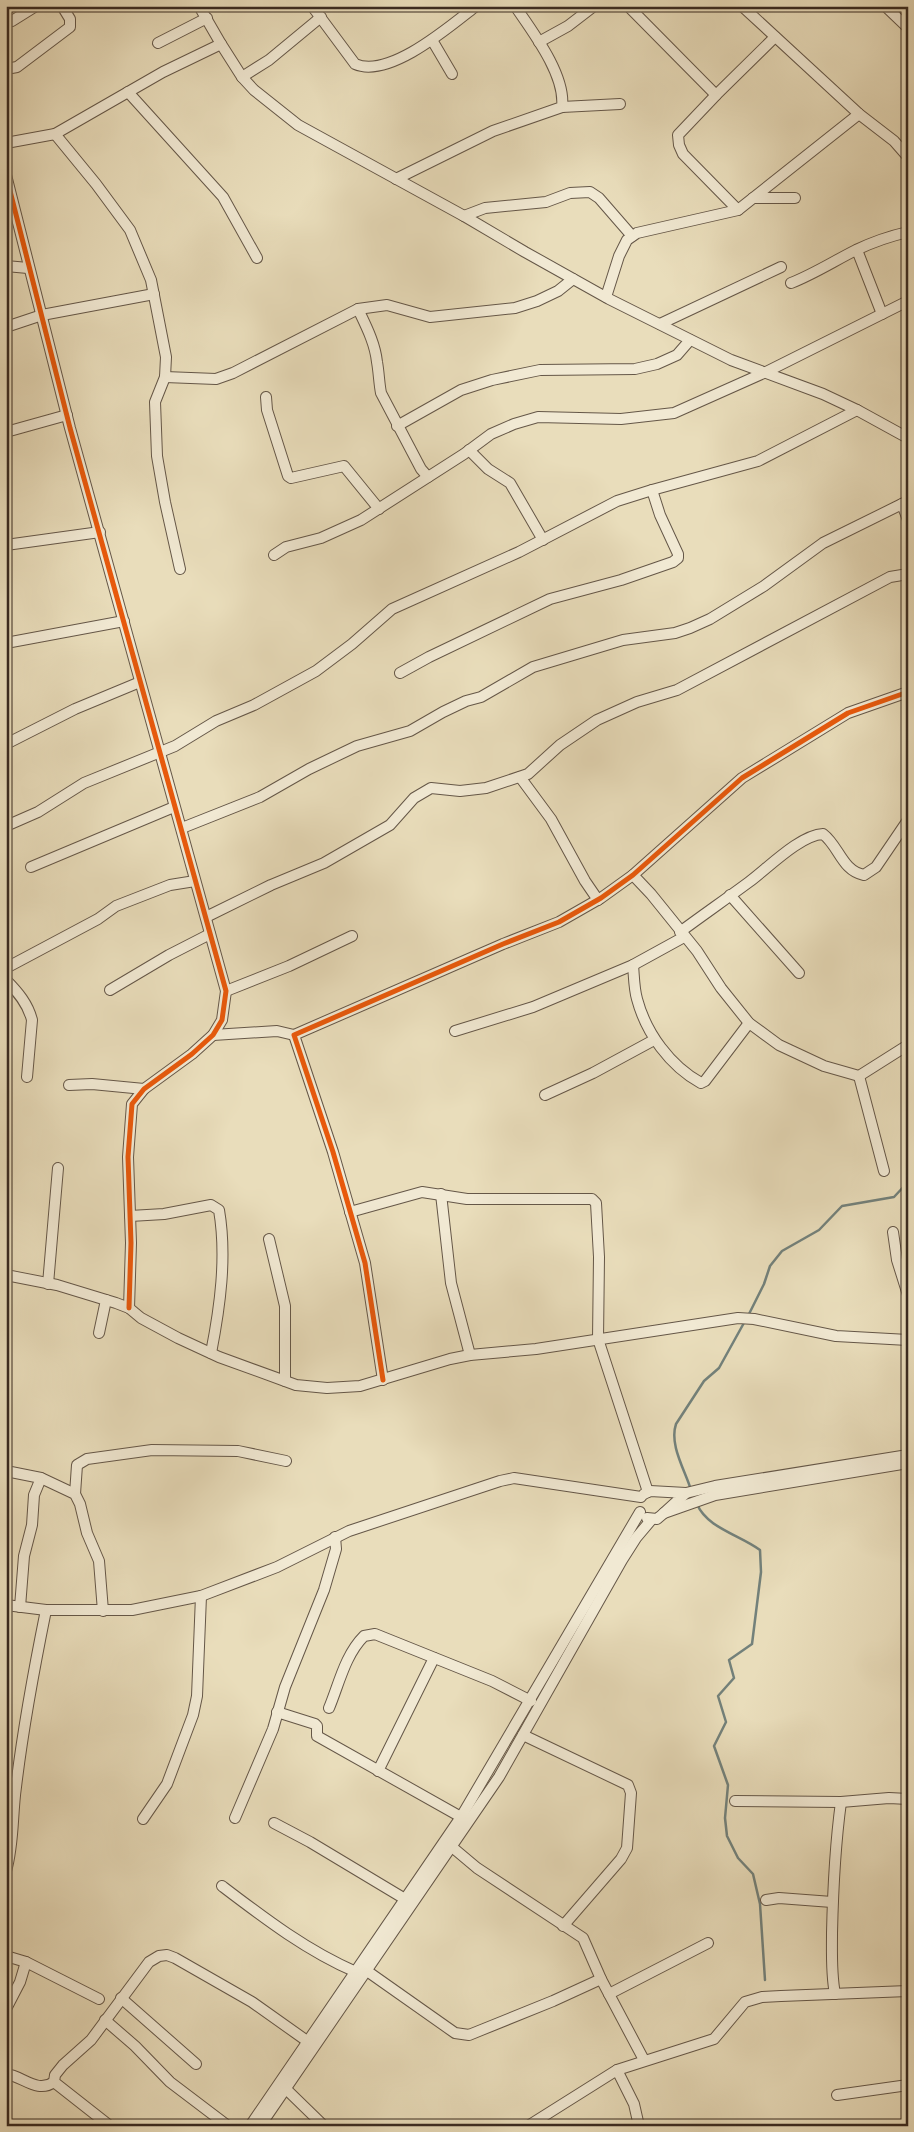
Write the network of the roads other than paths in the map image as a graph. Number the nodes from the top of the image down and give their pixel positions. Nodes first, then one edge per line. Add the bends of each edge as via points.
1 (36, 6) edge
2 (62, 6) edge
3 (199, 6) edge
4 (312, 6) edge
5 (476, 6) edge
6 (514, 6) edge
7 (594, 6) edge
8 (628, 6) edge
9 (742, 6) edge
10 (885, 6) edge
11 (321, 17) junction
12 (207, 18) junction
13 (6, 22) edge
14 (908, 28) edge
15 (775, 38) junction
16 (432, 40) junction
17 (539, 42) junction
18 (158, 43) dead end
19 (221, 44) junction
20 (6, 69) edge
21 (452, 74) dead end
22 (242, 77) junction
23 (128, 92) junction
24 (716, 95) junction
25 (620, 104) dead end
26 (562, 107) junction
27 (859, 114) junction
28 (55, 134) junction
29 (6, 143) edge
30 (908, 157) edge
31 (6, 175) edge
32 (396, 179) junction
33 (753, 198) junction
34 (795, 198) dead end
35 (10, 202) edge
36 (738, 210) junction
37 (464, 216) junction
38 (908, 232) edge
39 (632, 236) junction
40 (857, 250) junction
41 (257, 258) dead end
42 (6, 266) edge
43 (781, 266) dead end
44 (28, 268) junction
45 (573, 279) junction
46 (791, 284) dead end
47 (154, 294) junction
48 (606, 297) junction
49 (908, 302) edge
50 (358, 309) junction
51 (882, 314) junction
52 (42, 316) junction
53 (660, 324) junction
54 (6, 326) edge
55 (690, 340) junction
56 (766, 372) junction
57 (165, 377) junction
58 (266, 397) dead end
59 (857, 410) junction
60 (67, 415) junction
61 (398, 426) junction
62 (6, 432) edge
63 (908, 438) edge
64 (470, 450) junction
65 (428, 477) junction
66 (652, 490) junction
67 (905, 502) edge
68 (379, 510) junction
69 (908, 520) edge
70 (100, 532) junction
71 (543, 540) junction
72 (6, 545) edge
73 (274, 555) dead end
74 (180, 569) dead end
75 (908, 574) edge
76 (124, 621) junction
77 (6, 643) edge
78 (400, 673) dead end
79 (140, 682) junction
80 (908, 692) edge
81 (6, 744) edge
82 (161, 752) junction
83 (520, 777) junction
84 (174, 807) junction
85 (908, 820) edge
86 (6, 826) edge
87 (182, 828) junction
88 (31, 867) dead end
89 (633, 875) junction
90 (195, 881) junction
91 (730, 895) junction
92 (598, 900) junction
93 (206, 917) junction
94 (210, 934) junction
95 (682, 935) junction
96 (352, 936) dead end
97 (632, 965) junction
98 (6, 968) edge
99 (799, 973) dead end
100 (6, 980) edge
101 (110, 990) dead end
102 (226, 991) junction
103 (749, 1023) junction
104 (455, 1032) dead end
105 (213, 1035) junction
106 (294, 1035) junction
107 (654, 1040) junction
108 (908, 1045) edge
109 (27, 1076) dead end
110 (859, 1076) junction
111 (69, 1085) dead end
112 (144, 1089) junction
113 (545, 1095) dead end
114 (58, 1168) dead end
115 (884, 1171) dead end
116 (441, 1194) junction
117 (350, 1212) junction
118 (130, 1216) junction
119 (894, 1232) dead end
120 (269, 1239) dead end
121 (6, 1275) edge
122 (48, 1284) junction
123 (908, 1295) edge
124 (106, 1300) junction
125 (129, 1308) junction
126 (99, 1333) dead end
127 (598, 1339) junction
128 (908, 1340) edge
129 (211, 1353) junction
130 (470, 1355) junction
131 (383, 1380) junction
132 (285, 1381) junction
133 (908, 1455) edge
134 (286, 1461) dead end
135 (908, 1463) edge
136 (6, 1471) edge
137 (41, 1478) junction
138 (75, 1494) junction
139 (644, 1494) junction
140 (692, 1496) junction
141 (640, 1512) junction
142 (652, 1519) junction
143 (335, 1537) junction
144 (201, 1596) junction
145 (6, 1605) edge
146 (20, 1607) junction
147 (46, 1610) junction
148 (103, 1611) junction
149 (434, 1658) junction
150 (531, 1701) junction
151 (329, 1708) dead end
152 (278, 1712) junction
153 (523, 1735) junction
154 (378, 1771) junction
155 (11, 1786) edge
156 (908, 1799) edge
157 (735, 1801) dead end
158 (841, 1802) junction
159 (461, 1817) junction
160 (235, 1818) dead end
161 (143, 1819) dead end
162 (274, 1823) dead end
163 (452, 1847) junction
164 (6, 1871) edge
165 (222, 1886) dead end
166 (405, 1899) junction
167 (766, 1900) dead end
168 (832, 1902) junction
169 (564, 1926) junction
170 (708, 1943) dead end
171 (6, 1956) edge
172 (26, 1962) junction
173 (367, 1971) junction
174 (356, 1972) junction
175 (601, 1979) junction
176 (908, 1991) edge
177 (609, 1994) junction
178 (835, 1994) junction
179 (121, 1998) junction
180 (99, 1999) dead end
181 (6, 2009) edge
182 (106, 2020) junction
183 (307, 2041) junction
184 (644, 2060) junction
185 (196, 2064) dead end
186 (617, 2070) junction
187 (6, 2074) edge
188 (54, 2082) junction
189 (908, 2085) edge
190 (286, 2089) junction
191 (837, 2095) dead end
192 (103, 2124) edge
193 (529, 2125) edge
194 (228, 2126) edge
195 (250, 2126) edge
196 (260, 2126) edge
197 (324, 2126) edge
198 (639, 2126) edge

1 - 13 street via 12,22
2 - 20 street via 70,19 70,27 17,67
3 - 12 street
4 - 11 street
5 - 16 street
6 - 17 street
7 - 17 street
8 - 24 street
9 - 15 street
10 - 14 street
11 - 16 street via 355,64 363,68 396,60
11 - 22 street via 269,60
12 - 18 street
12 - 19 street
15 - 24 street
15 - 27 street
16 - 21 street
17 - 26 street via 558,80
19 - 22 street
19 - 23 street
22 - 32 street via 298,125
23 - 28 street
23 - 41 street via 223,197
24 - 36 street via 678,135 679,145 698,171
25 - 26 street
26 - 32 street via 493,131
27 - 30 street via 894,141
27 - 33 street
28 - 29 street
28 - 47 street via 130,230
31 - 35 street
32 - 37 street
33 - 34 street
33 - 36 street
35 - 44 street
36 - 39 street
37 - 39 street via 485,208 546,202 570,193 590,192
37 - 45 street
38 - 40 street
39 - 48 street via 619,256
40 - 46 street
40 - 51 street
42 - 44 street
43 - 53 street
44 - 52 street
45 - 48 street
45 - 50 street via 537,302 515,308 430,317 387,305
47 - 52 street
47 - 57 street via 166,357
48 - 53 street
49 - 51 street
50 - 57 street via 234,373 216,379
50 - 61 street via 374,345 381,394
51 - 56 street
52 - 54 street
52 - 60 street
53 - 55 street
55 - 56 street via 731,360
55 - 61 street via 677,355 635,369 540,370 492,380 461,390
56 - 59 street
56 - 64 street via 674,413 621,419 538,417 491,434
57 - 74 street via 155,402 157,456
58 - 68 street via 267,410 288,476 344,466
59 - 63 street
59 - 66 street via 758,460
60 - 62 street
60 - 70 street
61 - 65 street
64 - 65 street
64 - 71 street via 488,469 510,483
65 - 68 street
66 - 71 street via 617,501
66 - 78 street via 678,554 673,562 544,602
67 - 69 street
67 - 87 street via 823,543 764,586 710,619 675,633 624,640 533,667 481,697 443,712 410,731 356,746 260,797
68 - 73 street via 346,528 286,547
70 - 72 street
70 - 76 street
71 - 82 street via 392,609 316,672
75 - 83 street via 890,577 677,690 636,702 597,720
76 - 77 street
76 - 79 street
79 - 81 street
79 - 82 street
80 - 89 street via 848,713 742,778
82 - 84 street
82 - 86 street via 84,783 38,812
83 - 92 street via 550,819
83 - 93 street via 486,788 460,791 431,788 414,798 390,825 324,863
84 - 87 street
84 - 88 street
85 - 91 street via 876,867 864,875 856,874 842,860 830,839 816,834
87 - 90 street
89 - 92 street
89 - 95 street
90 - 93 street
90 - 98 street via 170,885 116,906
91 - 95 street
91 - 99 street
92 - 106 street via 559,922
93 - 94 street
94 - 101 street
94 - 102 street
95 - 97 street
95 - 103 street
96 - 102 street
97 - 104 street via 533,1007
97 - 107 street via 637,999
100 - 109 street via 19,994 32,1020
102 - 105 street via 222,1020
103 - 107 street via 701,1083 677,1065
103 - 110 street via 780,1045 824,1066
105 - 106 street via 277,1032
105 - 112 street
106 - 117 street
107 - 113 street
108 - 110 street
110 - 115 street
111 - 112 street
112 - 118 street via 132,1104 128,1157
114 - 122 street
116 - 117 street via 422,1192
116 - 127 street via 488,1200 592,1199 596,1203 599,1257
116 - 130 street via 451,1283
117 - 131 street via 365,1263
118 - 125 street
118 - 129 street via 164,1214 211,1205 218,1210 221,1281
119 - 123 street via 897,1260
120 - 132 street via 285,1306
121 - 122 street
122 - 124 street
124 - 125 street
124 - 126 street
125 - 129 street via 141,1318
127 - 128 street via 738,1318 836,1336
127 - 130 street
127 - 139 street
129 - 132 street
130 - 131 street
131 - 132 street via 360,1386 327,1388
133 - 140 street via 715,1486
134 - 138 street via 238,1451 152,1450 86,1459 76,1465
135 - 140 street
136 - 137 street
137 - 138 street
137 - 146 street via 34,1495 32,1525 24,1556
138 - 148 street via 99,1561
139 - 140 street
139 - 141 street via 638,1503
139 - 143 street via 514,1478
140 - 142 street
141 - 142 street
141 - 150 street
142 - 153 street via 622,1560
143 - 144 street via 277,1567
143 - 152 street via 336,1549 324,1590
144 - 148 street via 132,1610
144 - 161 street via 197,1696 193,1715 167,1784
145 - 146 street
146 - 147 street
147 - 148 street
147 - 155 street
149 - 150 street
149 - 151 street via 382,1635 364,1636 344,1667
149 - 154 street
150 - 159 street
152 - 154 street via 314,1724 317,1736
152 - 160 street
153 - 163 street
153 - 169 street via 628,1785 630,1793 627,1848
154 - 159 street
155 - 164 street via 12,1833
156 - 158 street
157 - 158 street
158 - 168 street
159 - 166 street
162 - 166 street
163 - 169 street via 477,1868
163 - 173 street
165 - 174 street via 292,1936 331,1961
166 - 174 street
167 - 168 street
168 - 178 street
169 - 175 street via 582,1938
170 - 177 street
171 - 172 street
172 - 180 street
172 - 181 street
173 - 175 street via 455,2033 468,2034
173 - 190 street
174 - 183 street
175 - 177 street
176 - 178 street
177 - 184 street
178 - 184 street via 752,1999 745,2002 714,2039
179 - 182 street
179 - 183 street via 149,1962 167,1955 198,1969 252,2002
179 - 185 street
182 - 188 street via 91,2040 63,2065
182 - 194 street via 170,2082
183 - 195 street
184 - 186 street
186 - 193 street
186 - 198 street via 634,2104
187 - 188 street via 33,2085
188 - 192 street
189 - 191 street
190 - 196 street
190 - 197 street

